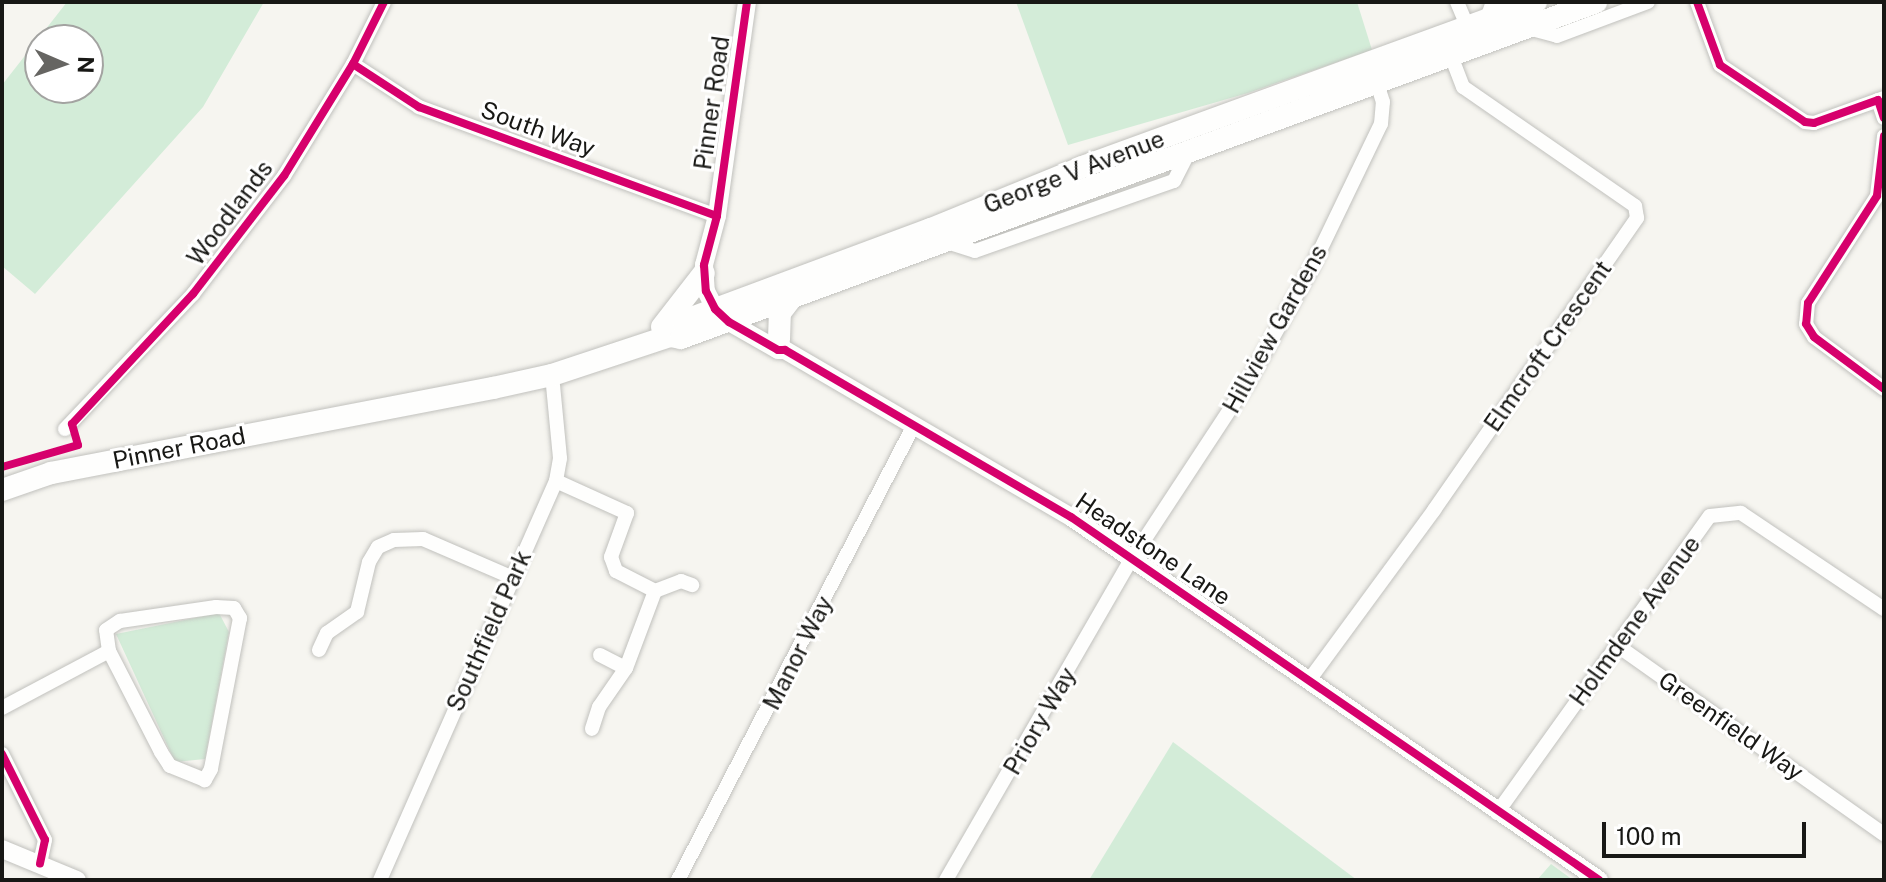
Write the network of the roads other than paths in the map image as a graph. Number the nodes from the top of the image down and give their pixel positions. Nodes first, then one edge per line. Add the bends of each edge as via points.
1 (384, 2) edge
2 (747, 2) edge
3 (1457, 2) edge
4 (1536, 2) edge
5 (1596, 2) edge
6 (1648, 2) edge
7 (1697, 2) edge
8 (1482, 17) edge
9 (1528, 27) junction
10 (1451, 56) junction
11 (353, 64) junction
12 (1377, 84) junction
13 (1881, 99) edge
14 (1884, 118) edge
15 (1884, 136) edge
16 (1188, 154) junction
17 (1085, 166) junction
18 (1103, 184) junction
19 (717, 216) junction
20 (945, 241) junction
21 (706, 265) junction
22 (789, 301) junction
23 (730, 312) junction
24 (661, 338) junction
25 (782, 345) junction
26 (552, 375) junction
27 (1884, 389) edge
28 (84, 412) junction
29 (914, 425) junction
30 (93, 426) dead end
31 (65, 429) dead end
32 (556, 481) junction
33 (2, 490) edge
34 (1131, 560) junction
35 (513, 578) junction
36 (692, 585) dead end
37 (655, 591) junction
38 (1884, 609) edge
39 (1618, 646) junction
40 (319, 650) dead end
41 (109, 651) junction
42 (600, 655) dead end
43 (626, 668) junction
44 (1310, 679) junction
45 (2, 708) edge
46 (592, 729) dead end
47 (2, 754) edge
48 (1497, 813) junction
49 (1884, 834) edge
50 (2, 849) edge
51 (40, 863) junction
52 (77, 880) edge
53 (380, 880) edge
54 (678, 880) edge
55 (946, 880) edge
56 (1599, 880) edge

1 - 11 street, Woodlands
2 - 19 street, Pinner Road
3 - 8 street
4 - 8 main road, George V Avenue
5 - 9 main road, George V Avenue
6 - 9 street, George V Avenue via 1557,36
7 - 13 street via 1720,65 1805,122
8 - 17 main road, George V Avenue
9 - 10 main road, George V Avenue
10 - 12 main road, George V Avenue
10 - 44 street, Elmcroft Crescent via 1463,87 1635,206 1637,218
11 - 19 street, South Way via 419,107
11 - 28 street, Woodlands via 284,176 193,294
12 - 16 main road, George V Avenue
12 - 34 street, Hillview Gardens via 1383,102 1381,124 1313,265 1248,382
13 - 14 street
15 - 27 street via 1877,196 1808,303 1806,324 1814,337
16 - 18 main road, George V Avenue
16 - 20 street, George V Avenue via 1174,181 975,251
17 - 18 main road
17 - 23 main road, George V Avenue
18 - 20 main road, George V Avenue
19 - 21 street, Pinner Road
20 - 22 main road, George V Avenue
21 - 23 street via 713,264
21 - 24 main road
22 - 23 main road, George V Avenue
22 - 25 main road via 779,316
23 - 24 main road, Pinner Road via 681,338
23 - 25 street, Headstone Lane
24 - 26 main road, Pinner Road
25 - 29 street, Headstone Lane
26 - 32 street, Southfield Park via 560,458
26 - 33 main road, Pinner Road via 51,473
28 - 30 street
28 - 31 street, Woodlands
29 - 34 street, Headstone Lane via 1071,517
29 - 54 street, Manor Way
32 - 35 street, Southfield Park
32 - 37 street via 627,513 611,557 616,571
34 - 44 street, Headstone Lane
34 - 55 street, Priory Way
35 - 40 street via 423,539 394,540 378,547 369,562 357,612 327,633
35 - 53 street, Southfield Park
36 - 37 street via 681,581
37 - 43 street
38 - 39 street, Holmdene Avenue via 1741,513 1710,516
39 - 48 street, Holmdene Avenue
39 - 49 street, Greenfield Way
41 - 41 street via 106,630 120,621 234,608 240,618 205,780 170,766
41 - 45 street
42 - 43 street
43 - 46 street via 599,707
44 - 48 street, Headstone Lane
47 - 51 street via 45,840
48 - 56 street, Headstone Lane
50 - 51 street
51 - 52 street

